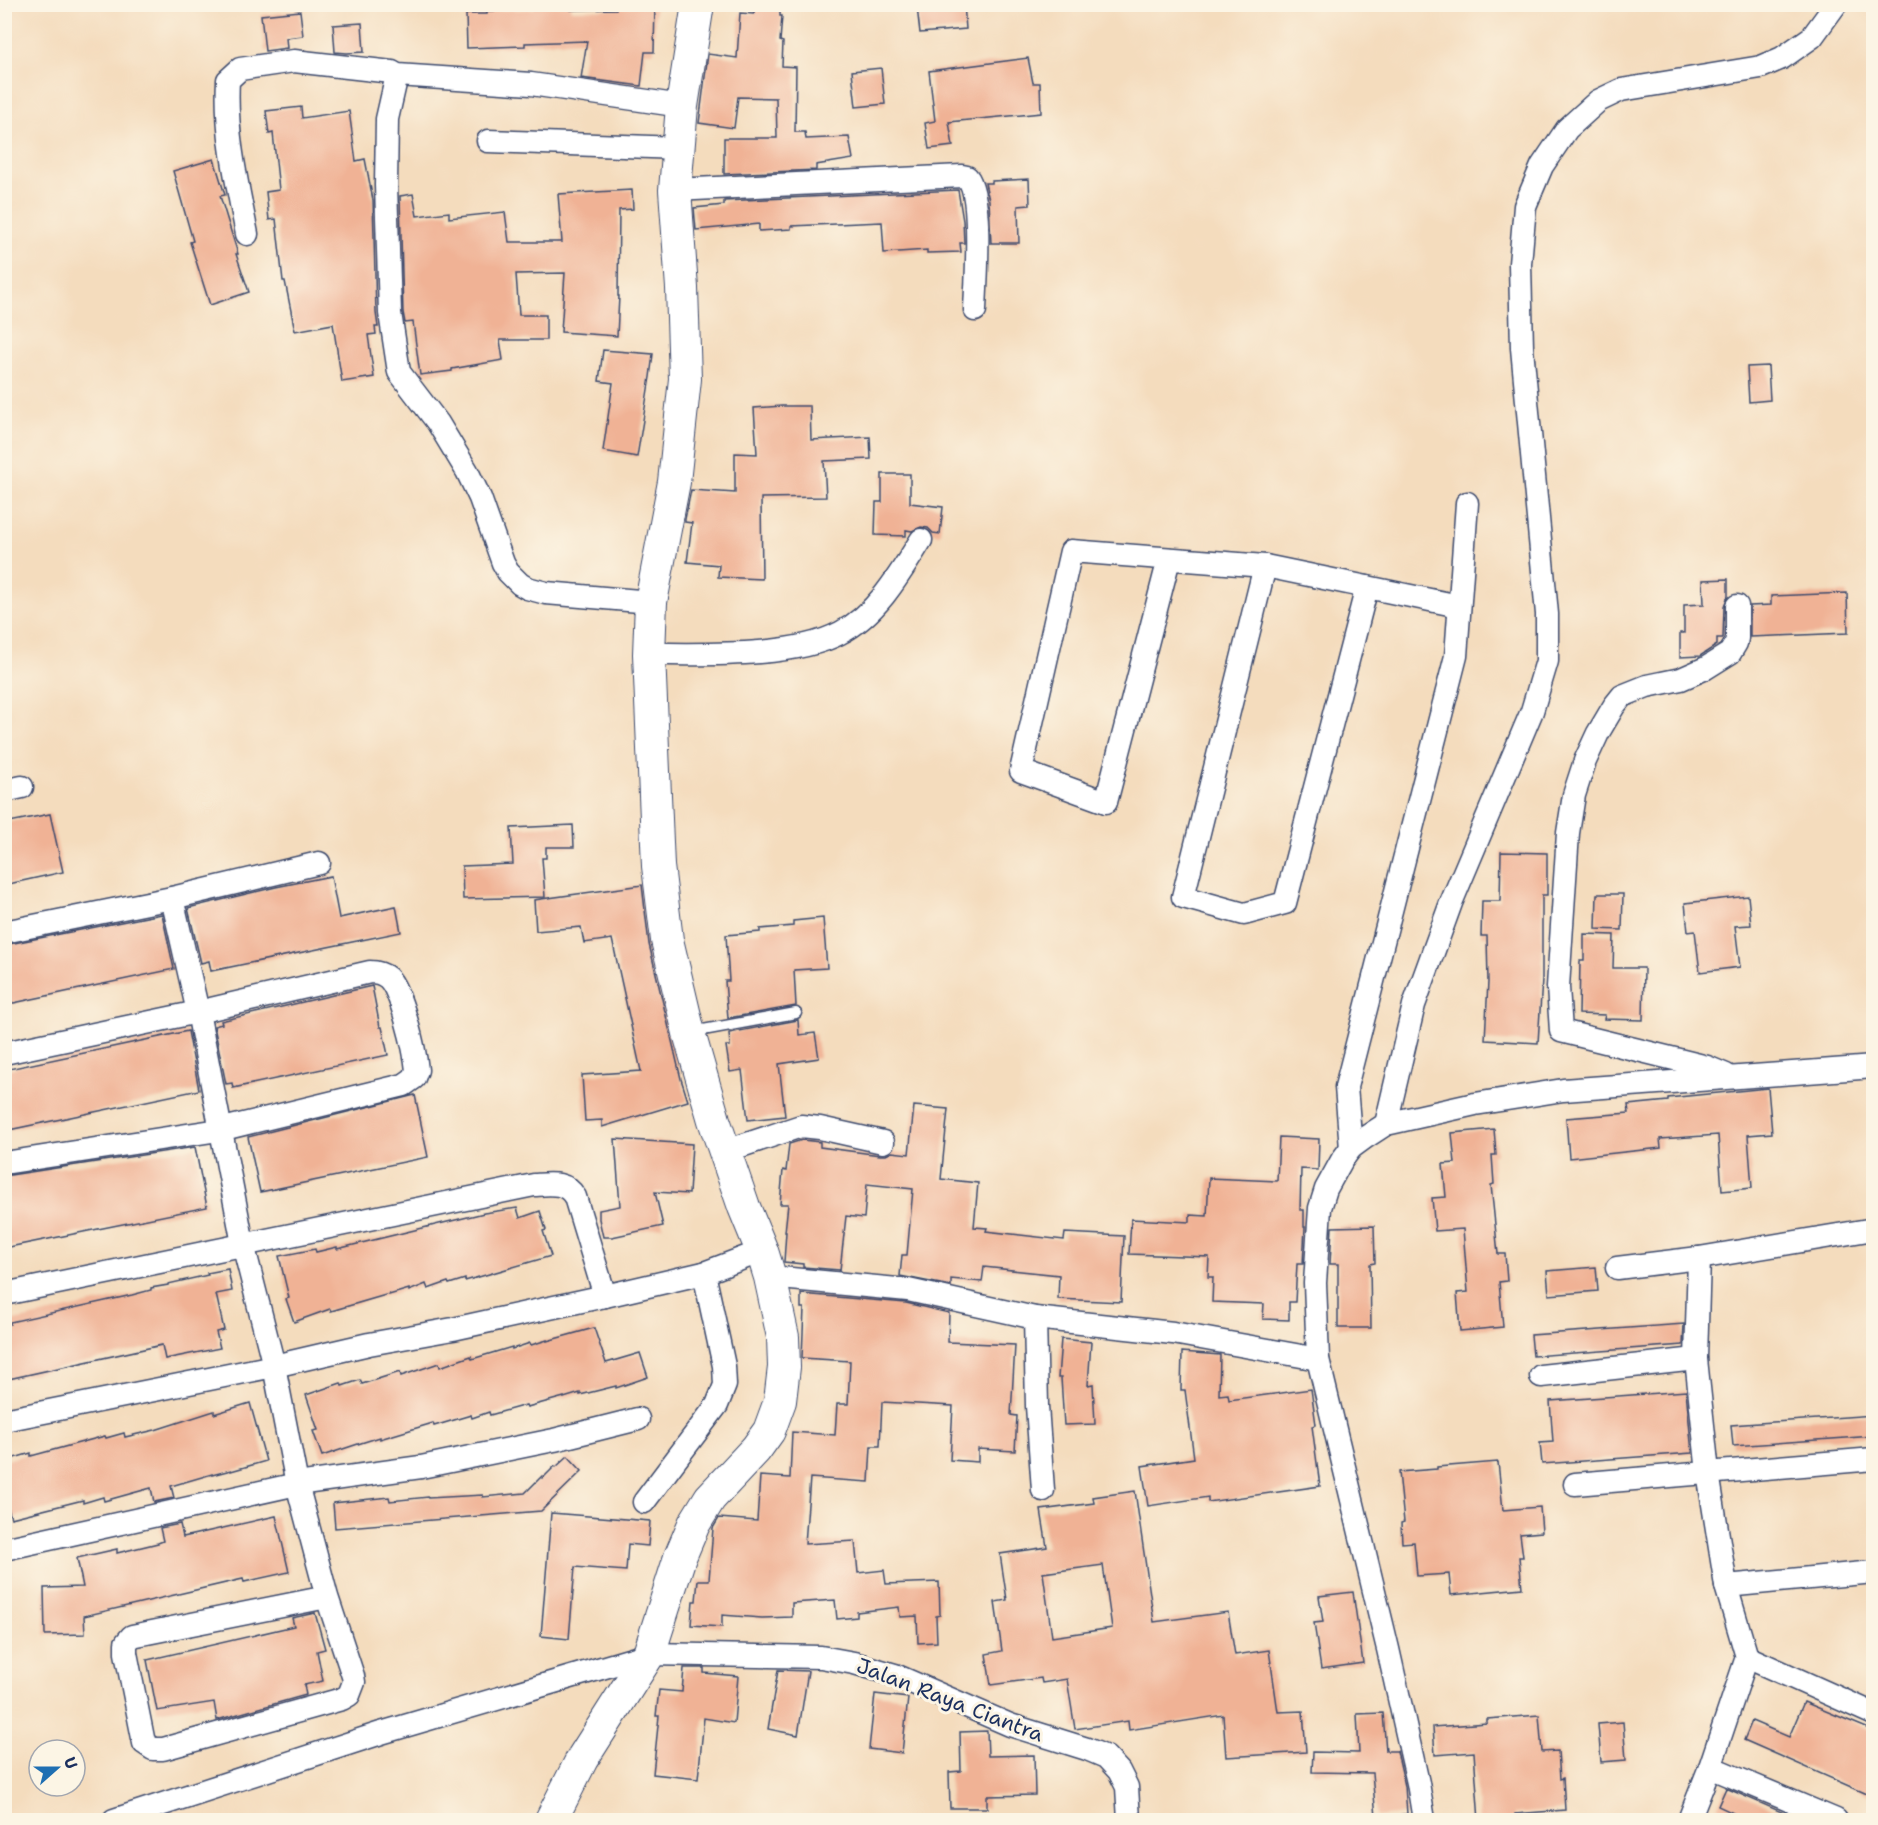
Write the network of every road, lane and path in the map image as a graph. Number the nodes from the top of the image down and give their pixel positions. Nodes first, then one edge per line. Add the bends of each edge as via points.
1 (698, 4) edge
2 (1836, 4) edge
3 (397, 75) junction
4 (682, 106) junction
5 (488, 141) dead end
6 (678, 148) junction
7 (675, 190) junction
8 (248, 234) dead end
9 (975, 310) dead end
10 (1467, 503) dead end
11 (921, 540) dead end
12 (1169, 559) junction
13 (1265, 566) junction
14 (1366, 587) junction
15 (651, 602) junction
16 (1459, 606) junction
17 (1737, 606) dead end
18 (649, 654) junction
19 (319, 863) dead end
20 (171, 898) junction
21 (4, 932) edge
22 (198, 1012) junction
23 (796, 1014) dead end
24 (689, 1032) junction
25 (4, 1053) edge
26 (1874, 1067) edge
27 (1732, 1078) junction
28 (1386, 1124) junction
29 (219, 1130) junction
30 (884, 1142) dead end
31 (1351, 1148) junction
32 (726, 1151) junction
33 (4, 1163) edge
34 (1874, 1229) edge
35 (243, 1244) junction
36 (1700, 1258) junction
37 (766, 1264) junction
38 (1617, 1268) dead end
39 (705, 1273) junction
40 (4, 1294) edge
41 (605, 1296) junction
42 (1035, 1318) junction
43 (1318, 1359) junction
44 (1696, 1359) junction
45 (274, 1366) junction
46 (1541, 1376) dead end
47 (638, 1419) dead end
48 (4, 1420) edge
49 (1874, 1459) edge
50 (1708, 1473) junction
51 (297, 1484) junction
52 (1575, 1484) dead end
53 (1044, 1490) dead end
54 (644, 1502) dead end
55 (4, 1550) edge
56 (1874, 1572) edge
57 (1726, 1586) junction
58 (327, 1597) junction
59 (649, 1654) junction
60 (1747, 1657) junction
61 (1874, 1714) edge
62 (1710, 1767) junction
63 (114, 1821) edge
64 (552, 1821) edge
65 (1129, 1821) edge
66 (1424, 1821) edge
67 (1689, 1821) edge
68 (1836, 1821) edge

1 - 4 street
2 - 28 street via 1812,37 1761,67 1621,90 1598,101 1567,129 1542,166 1525,206 1520,264 1522,348 1547,614 1547,661 1532,711 1451,903 1414,1005
3 - 4 street via 531,84
3 - 8 street via 294,61 240,69 233,74 228,80 230,143
3 - 15 street via 387,119 386,185 390,314 399,372 438,423 467,471 503,563 520,584 546,593
4 - 6 street
5 - 6 street
6 - 7 street
7 - 9 street via 967,177 974,189 977,230
7 - 15 street via 685,379 674,482
10 - 16 street
11 - 18 street via 897,580 866,615 841,633 813,644 784,649
12 - 12 street via 1106,802 1021,771 1071,551
12 - 13 street
13 - 14 street
13 - 14 street via 1183,897 1244,914 1285,903
14 - 16 street
15 - 18 street
16 - 31 street via 1456,656 1346,1087
17 - 27 street via 1737,638 1730,653 1681,679 1622,696 1585,761 1568,832 1558,987 1561,1031 1707,1067
18 - 24 street via 658,866 667,940
19 - 20 street
20 - 21 street
20 - 22 street
22 - 25 street
22 - 29 street
22 - 29 street via 379,972 398,992 416,1062 417,1073 404,1085
23 - 24 lane
24 - 32 street
26 - 27 street
27 - 28 street via 1563,1090
28 - 31 street
29 - 33 street
29 - 35 street
30 - 32 street via 801,1126
31 - 43 street via 1326,1189 1320,1208 1315,1283
32 - 37 street
34 - 36 street
35 - 40 street
35 - 41 street via 551,1184 568,1188 575,1197
35 - 45 street
36 - 38 street
36 - 44 street
37 - 39 street via 732,1264
37 - 42 street
37 - 59 street via 783,1337 780,1401 770,1431 710,1498 694,1524
39 - 41 street
39 - 54 street via 725,1384 717,1405
41 - 45 street
42 - 43 street via 1173,1333
42 - 53 street
43 - 66 street via 1388,1649
44 - 46 street
44 - 50 street
45 - 48 street
45 - 51 street
47 - 51 street via 422,1467
49 - 50 street
50 - 52 street
50 - 57 street
51 - 55 street
51 - 58 street
56 - 57 street
57 - 60 street
58 - 58 street via 353,1676 349,1695 164,1749 153,1749 144,1743 126,1653 126,1643 132,1636
59 - 63 street, Jalan Raya Ciantra via 381,1733
59 - 64 street via 582,1759
59 - 65 street, Jalan Raya Ciantra via 821,1657 895,1674 1010,1725 1106,1757 1127,1787
60 - 61 street
60 - 62 street
62 - 67 street
62 - 68 street

